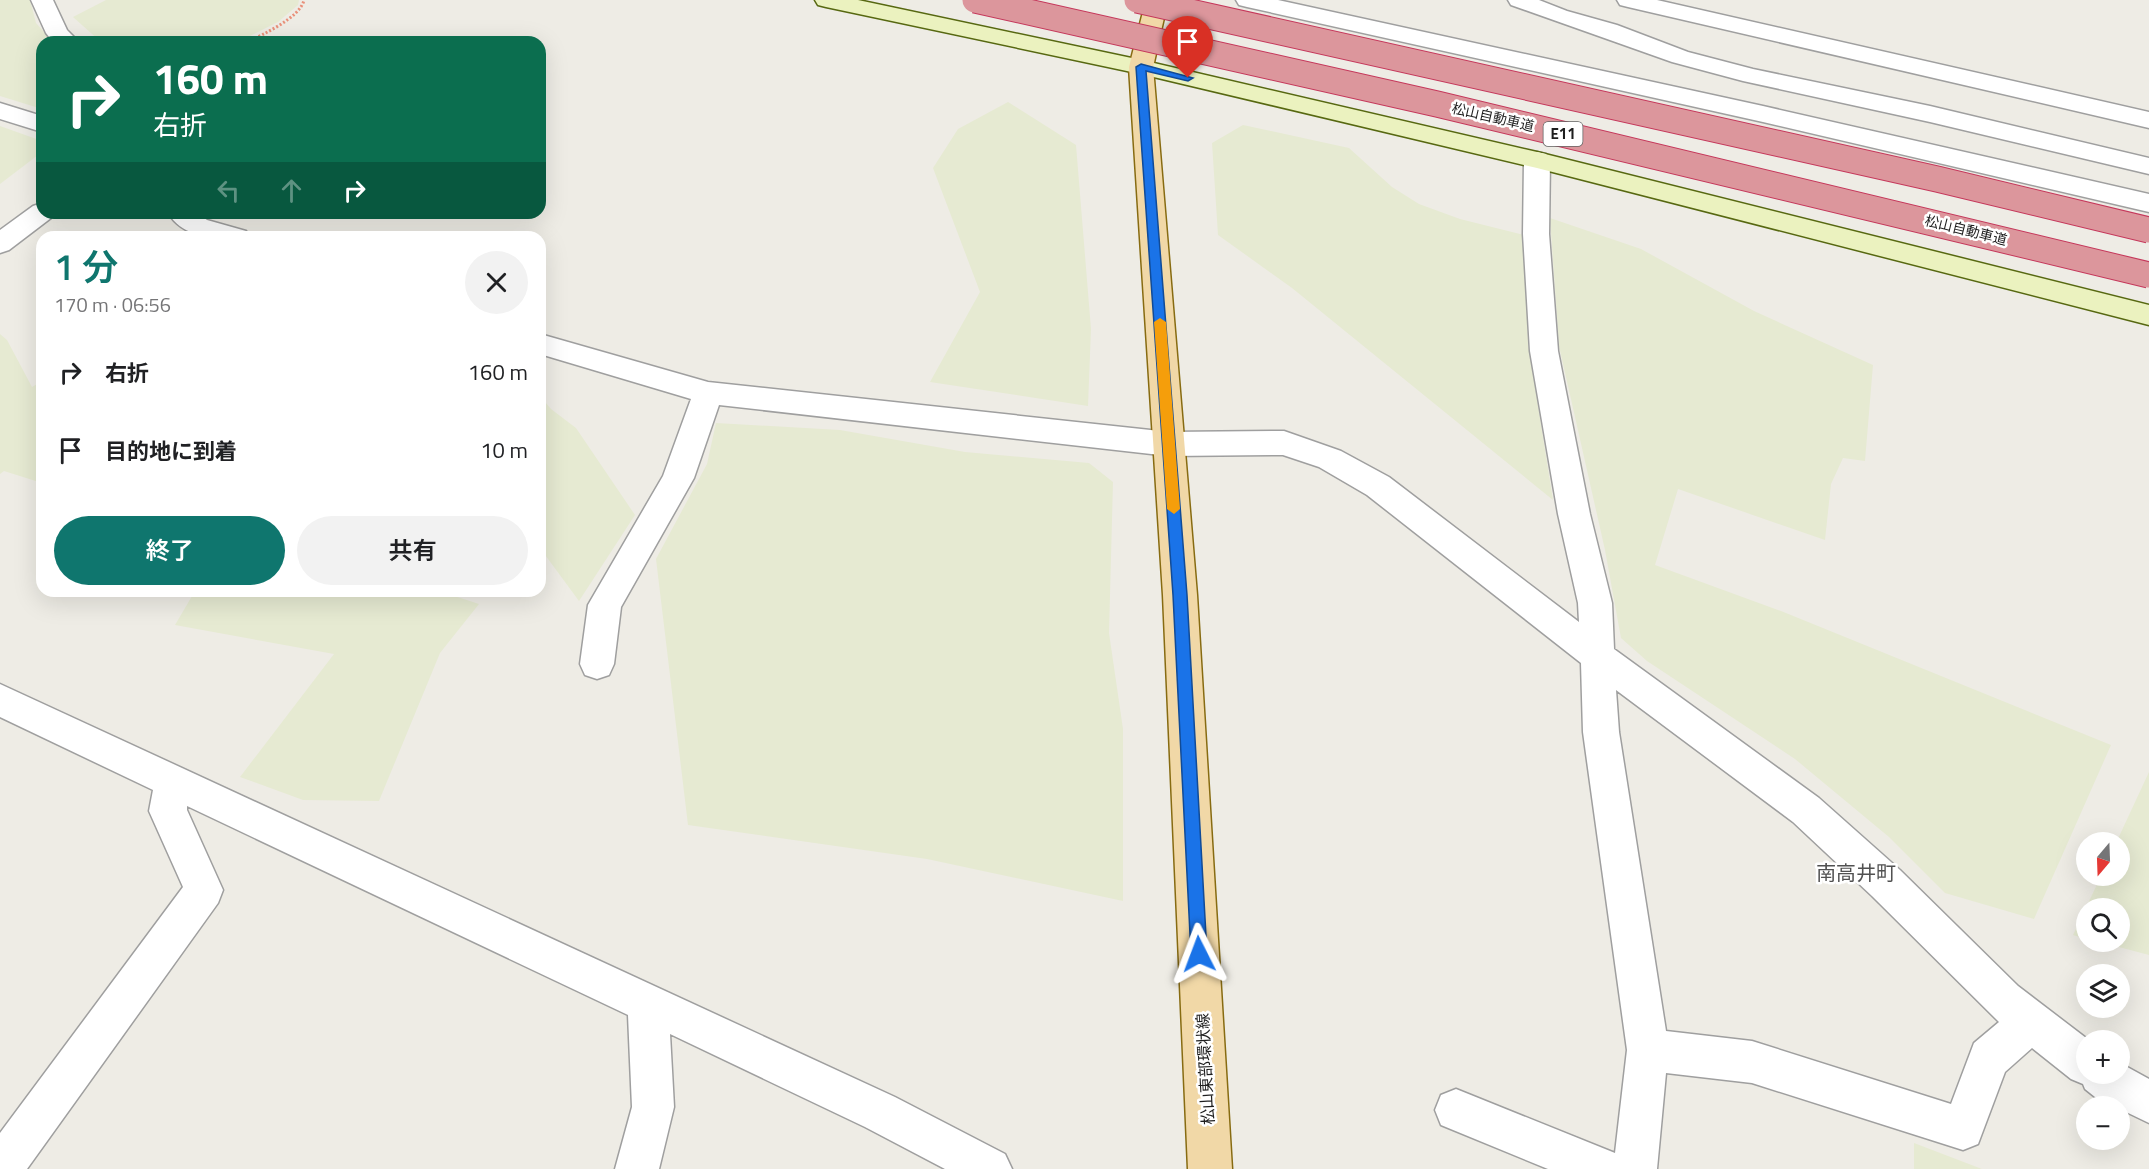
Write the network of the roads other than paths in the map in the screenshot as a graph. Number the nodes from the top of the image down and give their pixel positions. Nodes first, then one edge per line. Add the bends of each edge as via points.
1 (42, 0) edge
2 (826, 0) edge
3 (975, 0) edge
4 (1137, 0) edge
5 (1157, 0) edge
6 (1247, 0) edge
7 (1519, 0) edge
8 (1628, 0) edge
9 (60, 36) edge
10 (1141, 67) junction
11 (0, 111) edge
12 (2149, 120) edge
13 (36, 122) edge
14 (1537, 160) junction
15 (2149, 166) edge
16 (2149, 203) edge
17 (36, 217) edge
18 (189, 219) edge
19 (2149, 230) edge
20 (216, 231) edge
21 (0, 244) edge
22 (2149, 275) edge
23 (2149, 315) edge
24 (546, 346) edge
25 (708, 393) junction
26 (1169, 444) junction
27 (1599, 657) junction
28 (597, 664) dead end
29 (0, 700) edge
30 (173, 782) junction
31 (648, 1004) junction
32 (2031, 1021) junction
33 (1648, 1050) junction
34 (2076, 1056) edge
35 (2114, 1084) edge
36 (2149, 1102) edge
37 (1455, 1110) dead end
38 (0, 1169) edge
39 (637, 1169) edge
40 (990, 1169) edge
41 (1210, 1169) edge
42 (1601, 1169) edge
43 (1635, 1169) edge

1 - 9 street
2 - 10 street
3 - 22 highway, 松山自動車道 / E11, bridge via 1448,106
4 - 19 highway, E11, bridge
5 - 10 main road, 松山東部環状線
6 - 16 street
7 - 15 street via 1680,57 1751,76
8 - 12 street
10 - 14 street
10 - 26 main road, 松山東部環状線
11 - 13 street
14 - 23 street
14 - 27 street via 1536,234 1544,351 1595,603
17 - 21 street
18 - 20 street
24 - 25 street
25 - 26 street
25 - 28 street via 678,478 605,605
26 - 27 street via 1284,443 1330,459 1378,486
26 - 41 main road, 松山東部環状線
27 - 32 street via 1806,810 2004,1000
27 - 33 street via 1601,732
29 - 30 street
30 - 31 street
30 - 38 street via 168,811 204,890
31 - 39 street via 653,1107
31 - 40 street via 880,1112
32 - 33 street via 1989,1058 1963,1129 1752,1062
32 - 34 street
33 - 43 street
35 - 36 street
37 - 42 street

